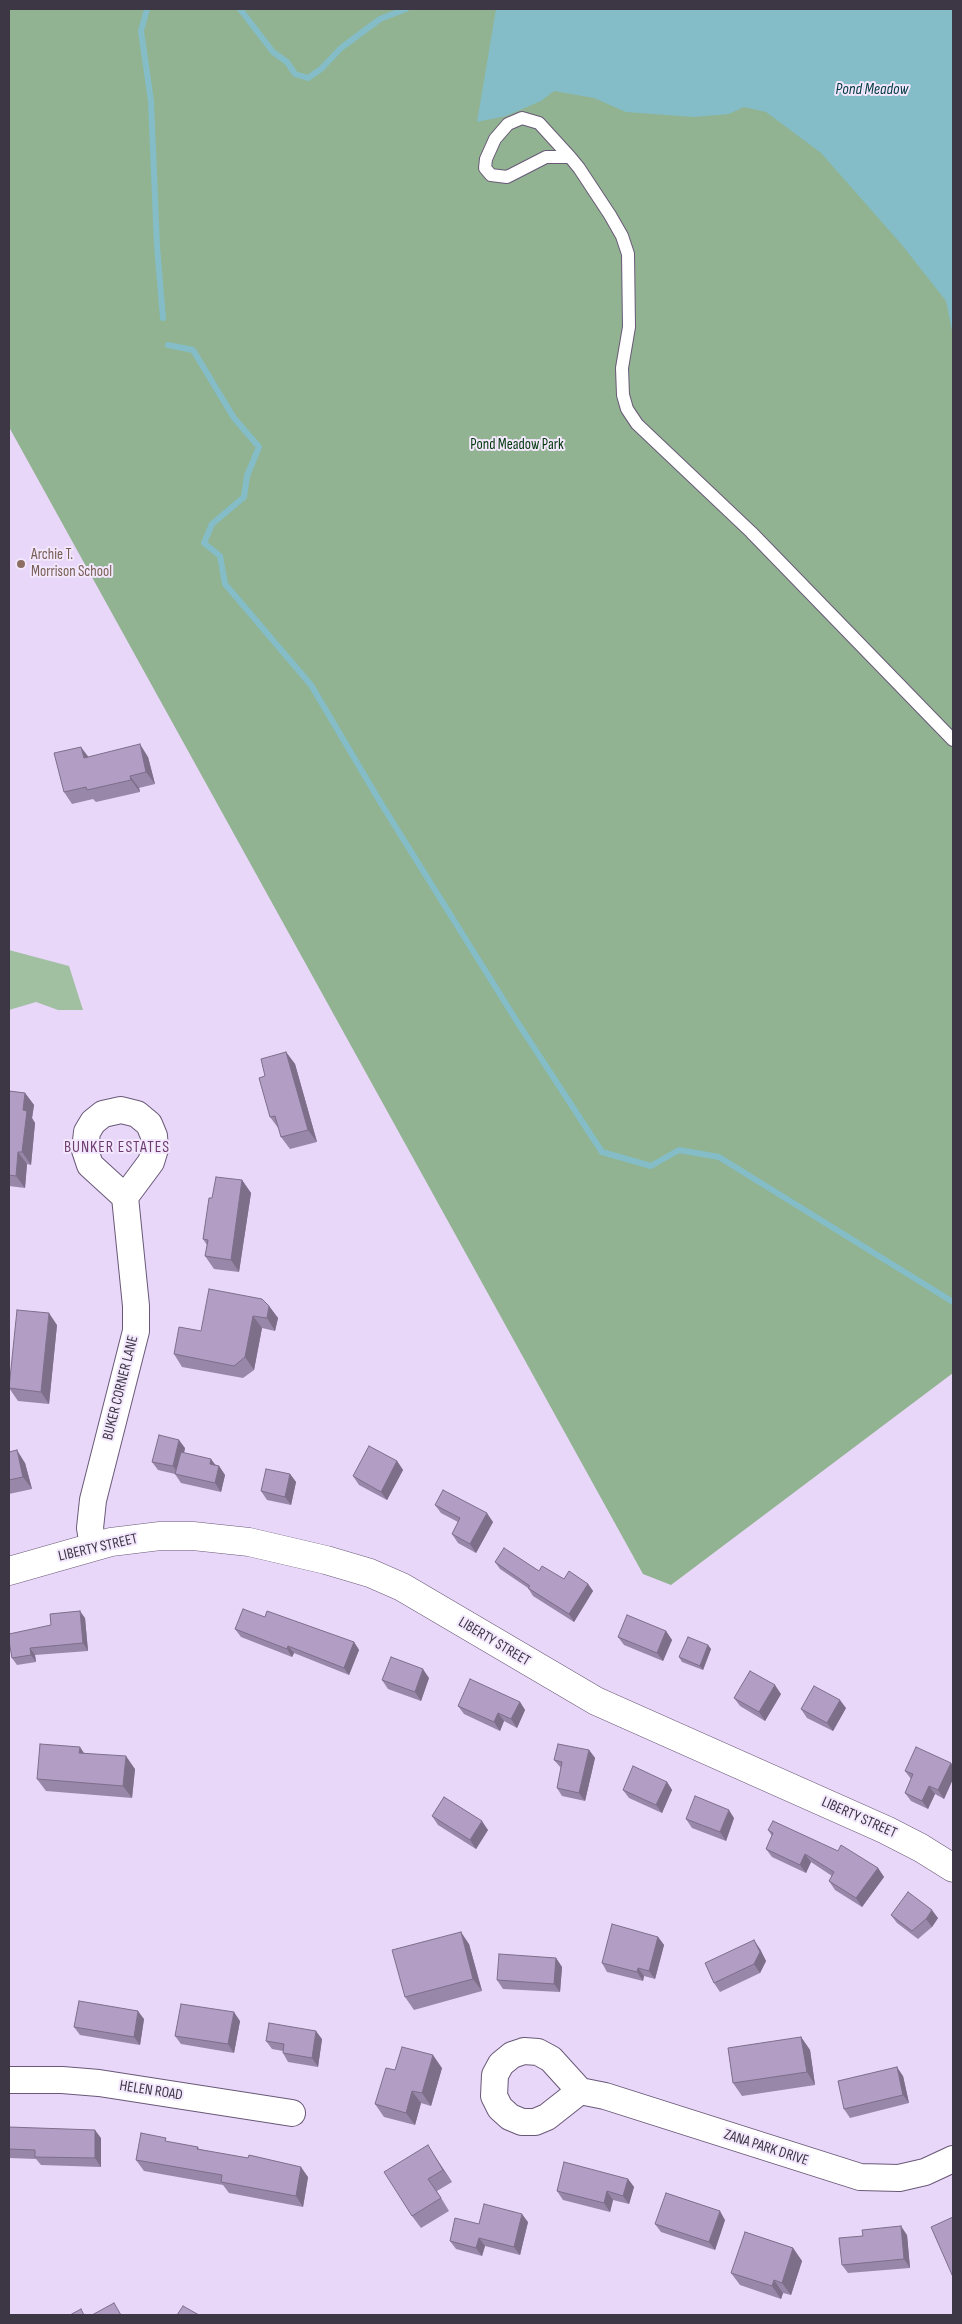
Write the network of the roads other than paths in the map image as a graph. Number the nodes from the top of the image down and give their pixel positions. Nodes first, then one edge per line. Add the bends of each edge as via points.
1 (570, 158) junction
2 (953, 740) edge
3 (125, 1197) dead end
4 (93, 1546) junction
5 (9, 1571) edge
6 (953, 1868) edge
7 (9, 2080) edge
8 (580, 2091) dead end
9 (292, 2113) dead end
10 (953, 2159) edge

1 - 1 lane via 539,123 522,118 508,124 495,139 485,168 491,175 506,177 546,157
1 - 2 lane via 610,215 628,254 629,327 622,368 627,409 637,424 751,532
3 - 4 street, BUKER CORNER LANE via 136,1331 93,1500 90,1528
4 - 5 main road, LIBERTY STREET
4 - 6 main road, LIBERTY STREET via 152,1537 211,1537 271,1547 370,1573 402,1587 596,1701 886,1830
7 - 9 street, HELEN ROAD via 99,2083
8 - 10 street, ZANA PARK DRIVE via 605,2096 860,2177 899,2178 925,2172

